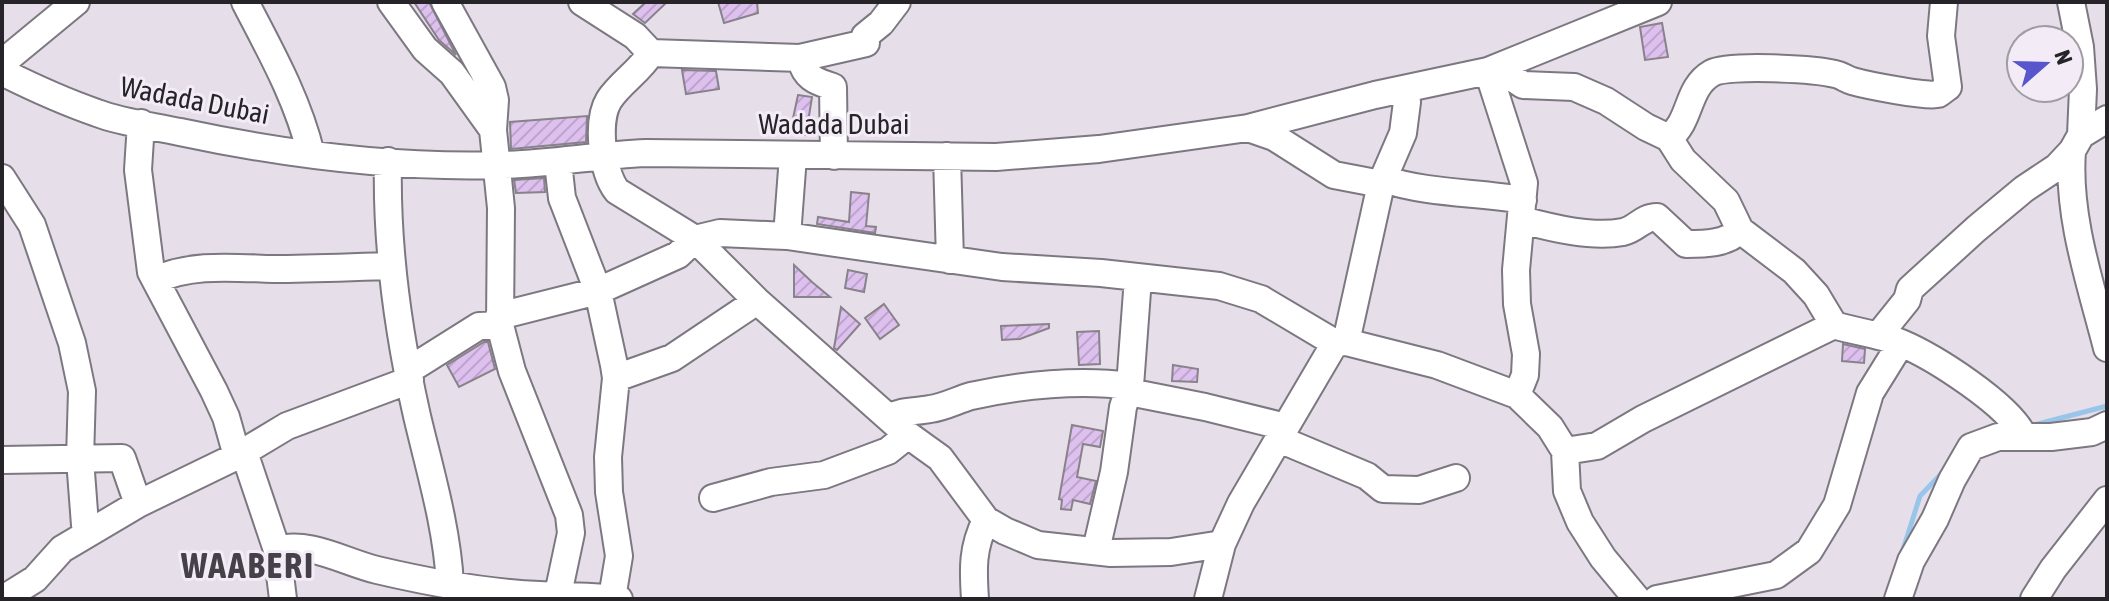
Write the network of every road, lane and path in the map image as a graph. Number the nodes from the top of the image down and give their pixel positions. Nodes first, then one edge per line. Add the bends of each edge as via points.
1 (76, 2) edge
2 (245, 2) edge
3 (391, 2) edge
4 (445, 2) edge
5 (582, 2) edge
6 (897, 2) edge
7 (1658, 2) edge
8 (1944, 2) edge
9 (2071, 2) edge
10 (651, 53) junction
11 (800, 58) junction
12 (2, 63) edge
13 (1498, 68) junction
14 (2, 72) edge
15 (1404, 91) junction
16 (2107, 119) edge
17 (141, 123) junction
18 (1248, 128) junction
19 (493, 130) junction
20 (1669, 138) junction
21 (2077, 143) junction
22 (311, 154) junction
23 (604, 154) junction
24 (793, 156) junction
25 (834, 156) junction
26 (947, 156) junction
27 (388, 161) junction
28 (558, 162) junction
29 (498, 165) junction
30 (2, 178) edge
31 (1382, 182) junction
32 (1522, 210) junction
33 (1740, 230) junction
34 (787, 236) junction
35 (695, 239) junction
36 (950, 260) junction
37 (392, 266) junction
38 (1138, 278) junction
39 (156, 280) junction
40 (598, 291) junction
41 (757, 301) junction
42 (500, 321) junction
43 (1834, 325) junction
44 (1890, 340) junction
45 (1340, 342) junction
46 (2107, 348) edge
47 (409, 374) junction
48 (616, 378) junction
49 (1130, 389) junction
50 (1517, 395) junction
51 (898, 426) junction
52 (1282, 433) junction
53 (2102, 433) edge
54 (2024, 437) junction
55 (1565, 451) junction
56 (240, 454) junction
57 (80, 459) junction
58 (2, 460) edge
59 (1456, 478) dead end
60 (713, 498) dead end
61 (2107, 500) edge
62 (138, 504) junction
63 (986, 520) junction
64 (89, 533) junction
65 (1222, 544) junction
66 (277, 550) junction
67 (1096, 550) junction
68 (450, 584) junction
69 (40, 589) edge
70 (558, 597) edge
71 (612, 598) edge
72 (3, 599) edge
73 (283, 599) edge
74 (619, 599) edge
75 (975, 599) edge
76 (1208, 599) edge
77 (1637, 599) edge
78 (1657, 599) edge
79 (1898, 599) edge
80 (2034, 599) edge

1 - 12 street
2 - 22 street via 283,75
3 - 19 street
4 - 19 street via 492,87
5 - 10 street via 635,36
6 - 11 street via 865,36 866,43
7 - 13 street, Wadada Dubai
8 - 20 street via 1941,36 1948,87 1939,94 1821,72 1731,68 1700,81 1683,124
9 - 21 street via 2083,89
10 - 11 street
10 - 23 street via 609,100 602,118
11 - 25 street via 810,78 833,87
13 - 15 street, Wadada Dubai
13 - 20 street via 1523,85 1574,87
13 - 32 street via 1524,183
14 - 17 street, Wadada Dubai via 99,114
15 - 18 street, Wadada Dubai
15 - 31 street via 1403,133
16 - 21 street
17 - 22 street, Wadada Dubai
17 - 39 street via 138,170
18 - 26 street, Wadada Dubai via 1099,149
18 - 31 street via 1274,137 1334,175
19 - 29 street
20 - 33 street via 1683,160 1726,201
21 - 44 street via 2057,167 2024,189 1910,289
21 - 46 street via 2070,182
22 - 27 street, Wadada Dubai
23 - 24 street, Wadada Dubai
23 - 28 street, Wadada Dubai
23 - 35 street via 617,191
24 - 25 street, Wadada Dubai
24 - 34 street
25 - 26 street, Wadada Dubai
26 - 36 street
27 - 29 street, Wadada Dubai
27 - 37 street
28 - 29 street, Wadada Dubai
28 - 40 street via 562,198
29 - 42 street
30 - 57 street via 32,225 72,343 82,391
31 - 32 street
31 - 45 street
32 - 33 street via 1604,234 1657,217 1686,244 1722,241
32 - 50 street via 1516,270 1526,354
33 - 43 street via 1794,271
34 - 35 street via 720,233
34 - 36 street
35 - 40 street via 678,255
35 - 41 street
36 - 38 street
37 - 39 street via 237,267 185,271
37 - 47 street
38 - 45 street via 1219,286 1261,299
38 - 49 street
39 - 56 street
40 - 42 street
40 - 48 street
41 - 48 street via 672,358
41 - 51 street
42 - 47 street via 479,326
42 - 70 street via 512,371 569,515 571,533
43 - 44 street
43 - 55 street via 1597,446
44 - 54 street via 1980,391 2019,424
44 - 78 street via 1837,505 1809,551 1776,575
45 - 50 street via 1437,365
45 - 52 street
47 - 56 street via 287,426
47 - 68 street via 441,516
48 - 71 street via 608,457 619,556
49 - 51 street via 1035,386 897,413
49 - 52 street
49 - 67 street
50 - 55 street via 1550,427
51 - 60 street via 888,451 824,475
51 - 63 street via 940,458
52 - 59 street via 1383,489 1419,490
52 - 65 street
53 - 54 street
54 - 79 street via 1998,437 1971,447 1911,561
55 - 77 street via 1567,491 1580,522
56 - 62 street
56 - 66 street
57 - 58 street
57 - 62 street via 122,458
57 - 64 street
61 - 80 street
62 - 64 street
63 - 67 street via 1038,545
63 - 75 street via 976,538
64 - 69 street via 62,549
65 - 67 street via 1171,552
65 - 76 street
66 - 68 street via 317,551 376,570
66 - 73 street
68 - 70 street
69 - 72 street
70 - 71 street
71 - 74 street

